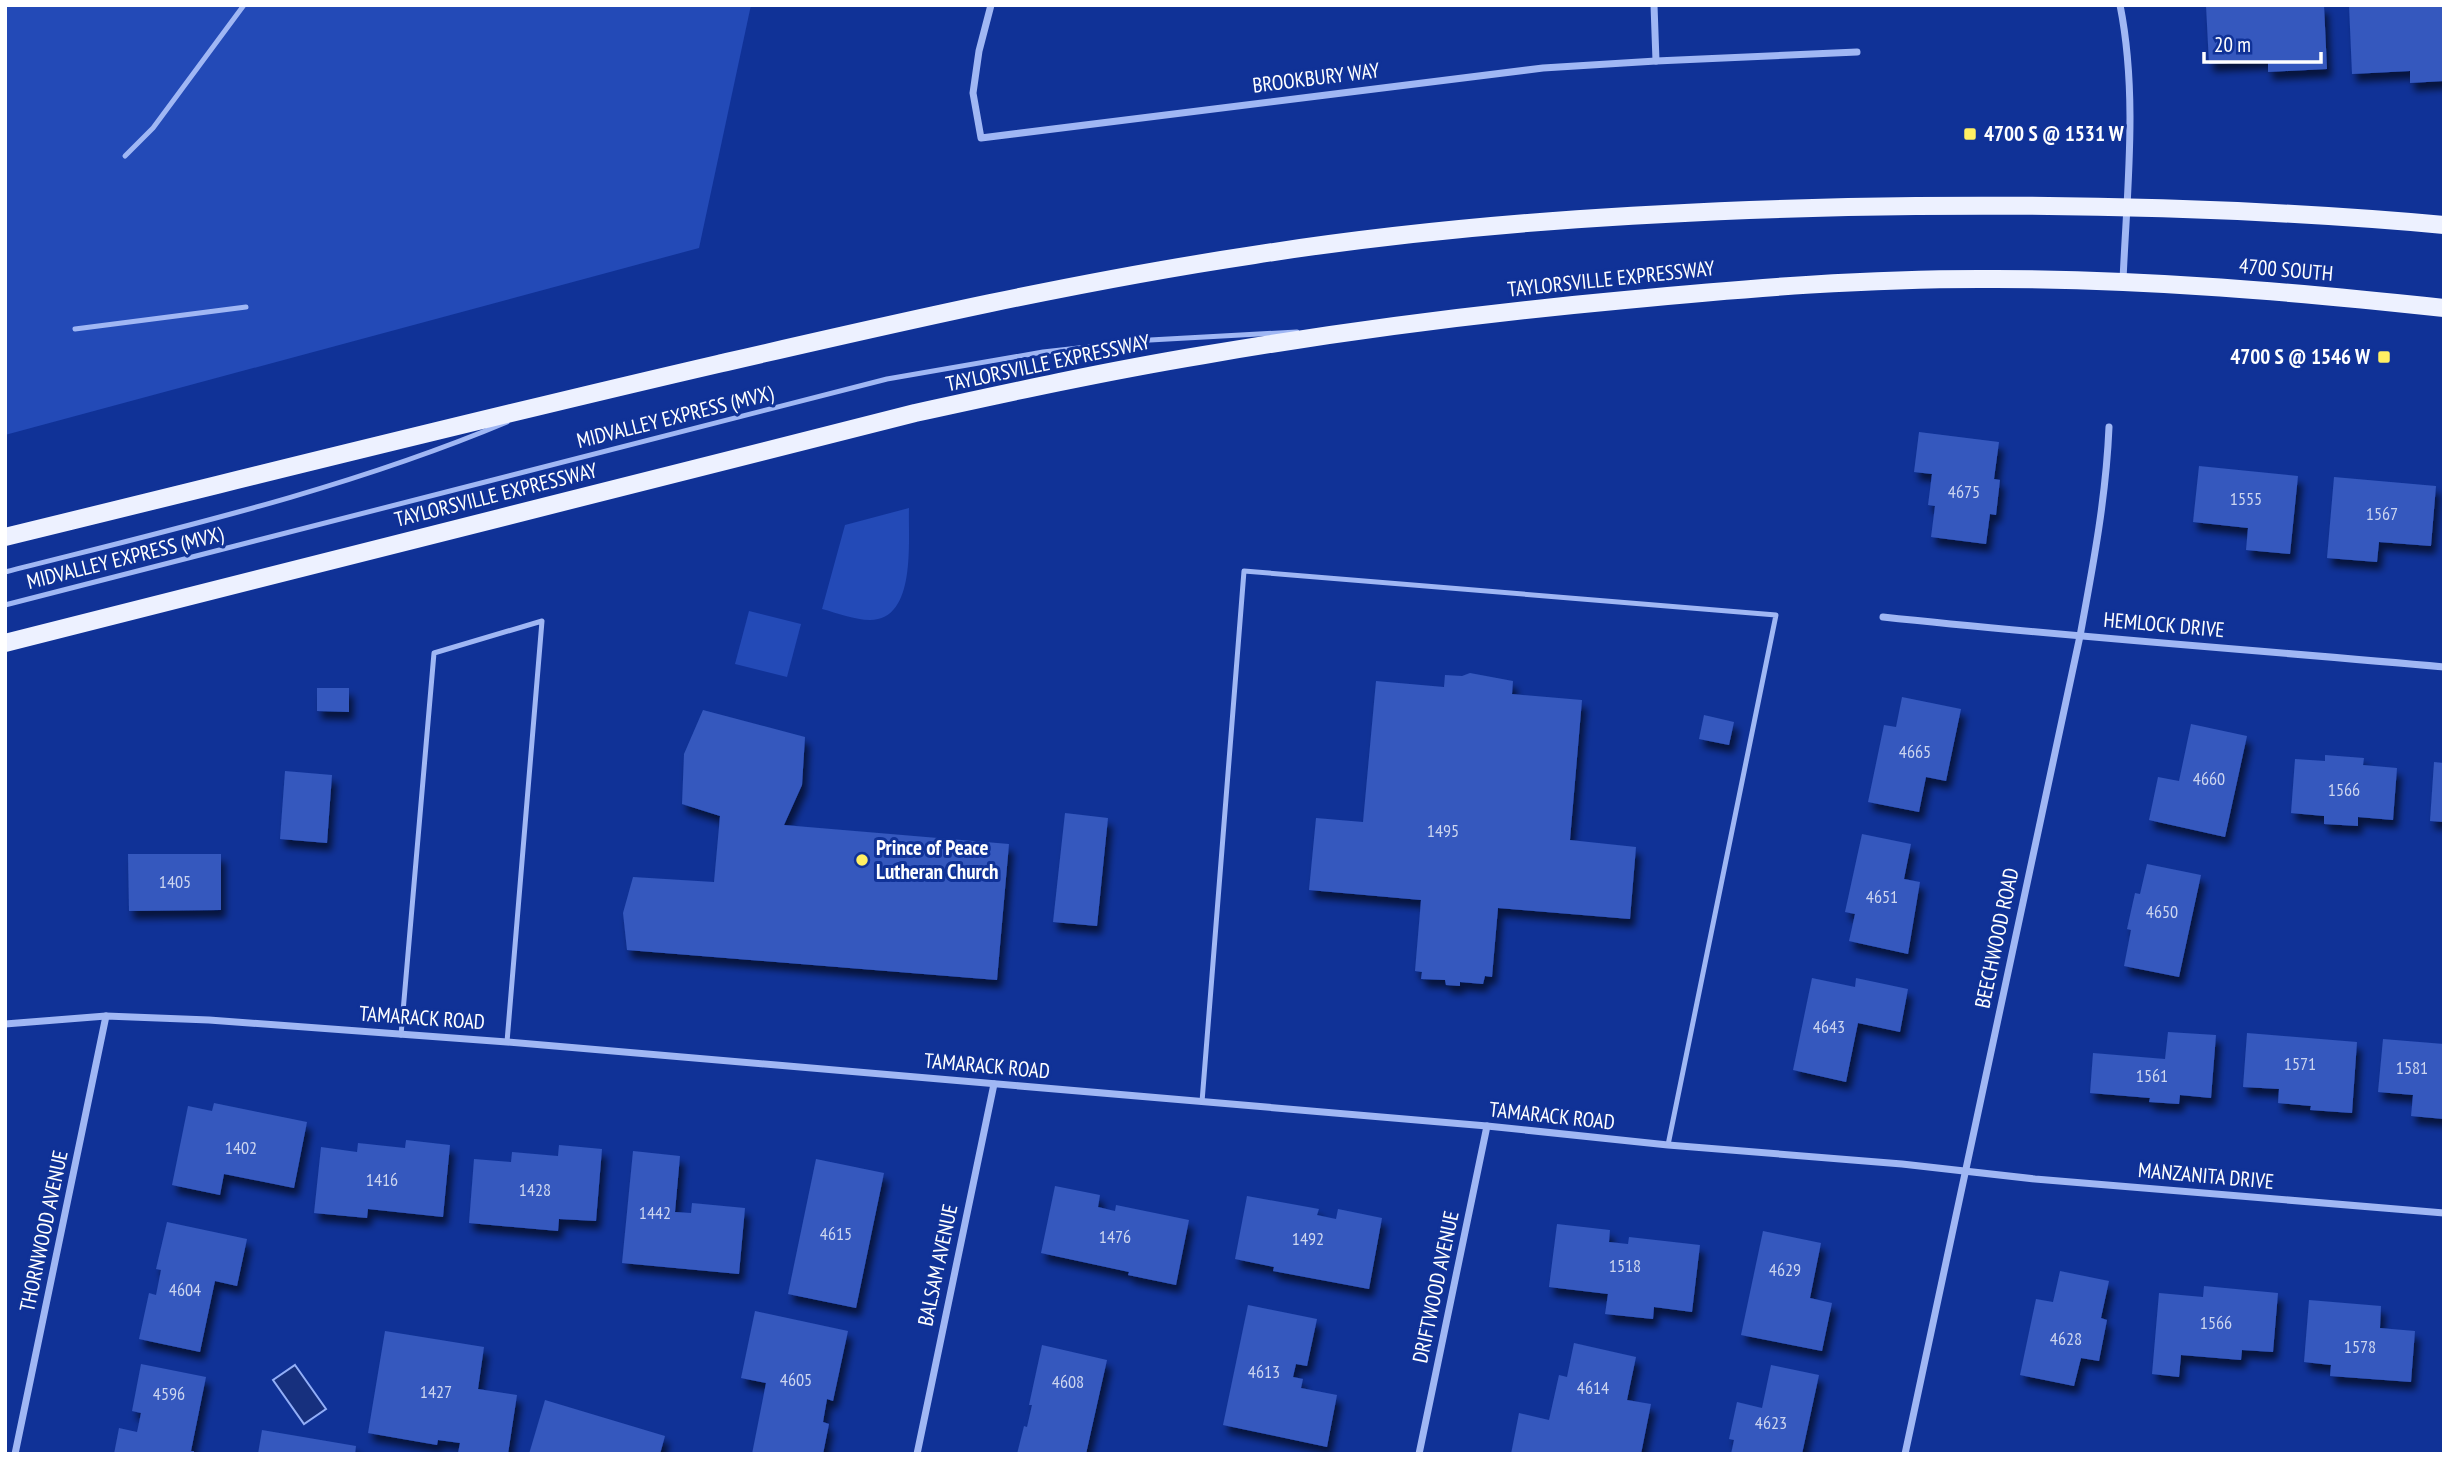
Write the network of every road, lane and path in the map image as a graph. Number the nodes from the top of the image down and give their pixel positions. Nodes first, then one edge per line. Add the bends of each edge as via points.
1 (244, 5) edge
2 (991, 5) edge
3 (1654, 5) edge
4 (2119, 5) edge
5 (1857, 52) dead end
6 (1656, 61) junction
7 (125, 156) dead end
8 (2126, 206) junction
9 (2444, 225) edge
10 (2123, 282) junction
11 (246, 307) dead end
12 (2444, 308) edge
13 (75, 329) dead end
14 (1364, 330) junction
15 (555, 402) junction
16 (2109, 427) dead end
17 (5, 537) edge
18 (5, 572) edge
19 (5, 605) edge
20 (1883, 617) dead end
21 (2080, 636) junction
22 (5, 643) edge
23 (2444, 667) edge
24 (106, 1016) junction
25 (5, 1024) edge
26 (401, 1034) junction
27 (507, 1042) junction
28 (994, 1084) junction
29 (1202, 1102) junction
30 (1487, 1126) junction
31 (1668, 1145) junction
32 (1965, 1171) junction
33 (2444, 1213) edge
34 (15, 1454) edge
35 (917, 1454) edge
36 (1419, 1454) edge
37 (1905, 1454) edge

1 - 7 lane via 153,128
2 - 6 street, BROOKBURY WAY via 973,93 981,138 1543,68
3 - 6 street
4 - 8 street via 2129,69
5 - 6 street, BROOKBURY WAY
8 - 9 main road
8 - 10 street
8 - 15 main road via 1660,213 1361,240 1047,291
10 - 12 main road, 4700 SOUTH
10 - 14 main road, TAYLORSVILLE EXPRESSWAY via 1936,279 1731,290
11 - 13 lane
14 - 19 lane, MIDVALLEY EXPRESS (MVX) via 1150,340 1044,352 887,379
14 - 22 main road, TAYLORSVILLE EXPRESSWAY via 1190,357 915,413
15 - 17 main road
15 - 18 lane, MIDVALLEY EXPRESS (MVX) via 461,441 295,496
16 - 21 street, BEECHWOOD ROAD via 2098,540
20 - 21 street, HEMLOCK DRIVE
21 - 23 street, HEMLOCK DRIVE
21 - 32 street, BEECHWOOD ROAD
24 - 25 street, TAMARACK ROAD
24 - 26 street, TAMARACK ROAD
24 - 34 street, THORNWOOD AVENUE
26 - 27 street, TAMARACK ROAD
26 - 27 lane via 434,653 542,621
27 - 28 street, TAMARACK ROAD
28 - 29 street, TAMARACK ROAD
28 - 35 street, BALSAM AVENUE
29 - 30 street, TAMARACK ROAD
29 - 31 lane via 1244,571 1776,615
30 - 31 street, TAMARACK ROAD
30 - 36 street, DRIFTWOOD AVENUE
31 - 32 street, TAMARACK ROAD
32 - 33 street, MANZANITA DRIVE
32 - 37 street, BEECHWOOD ROAD

